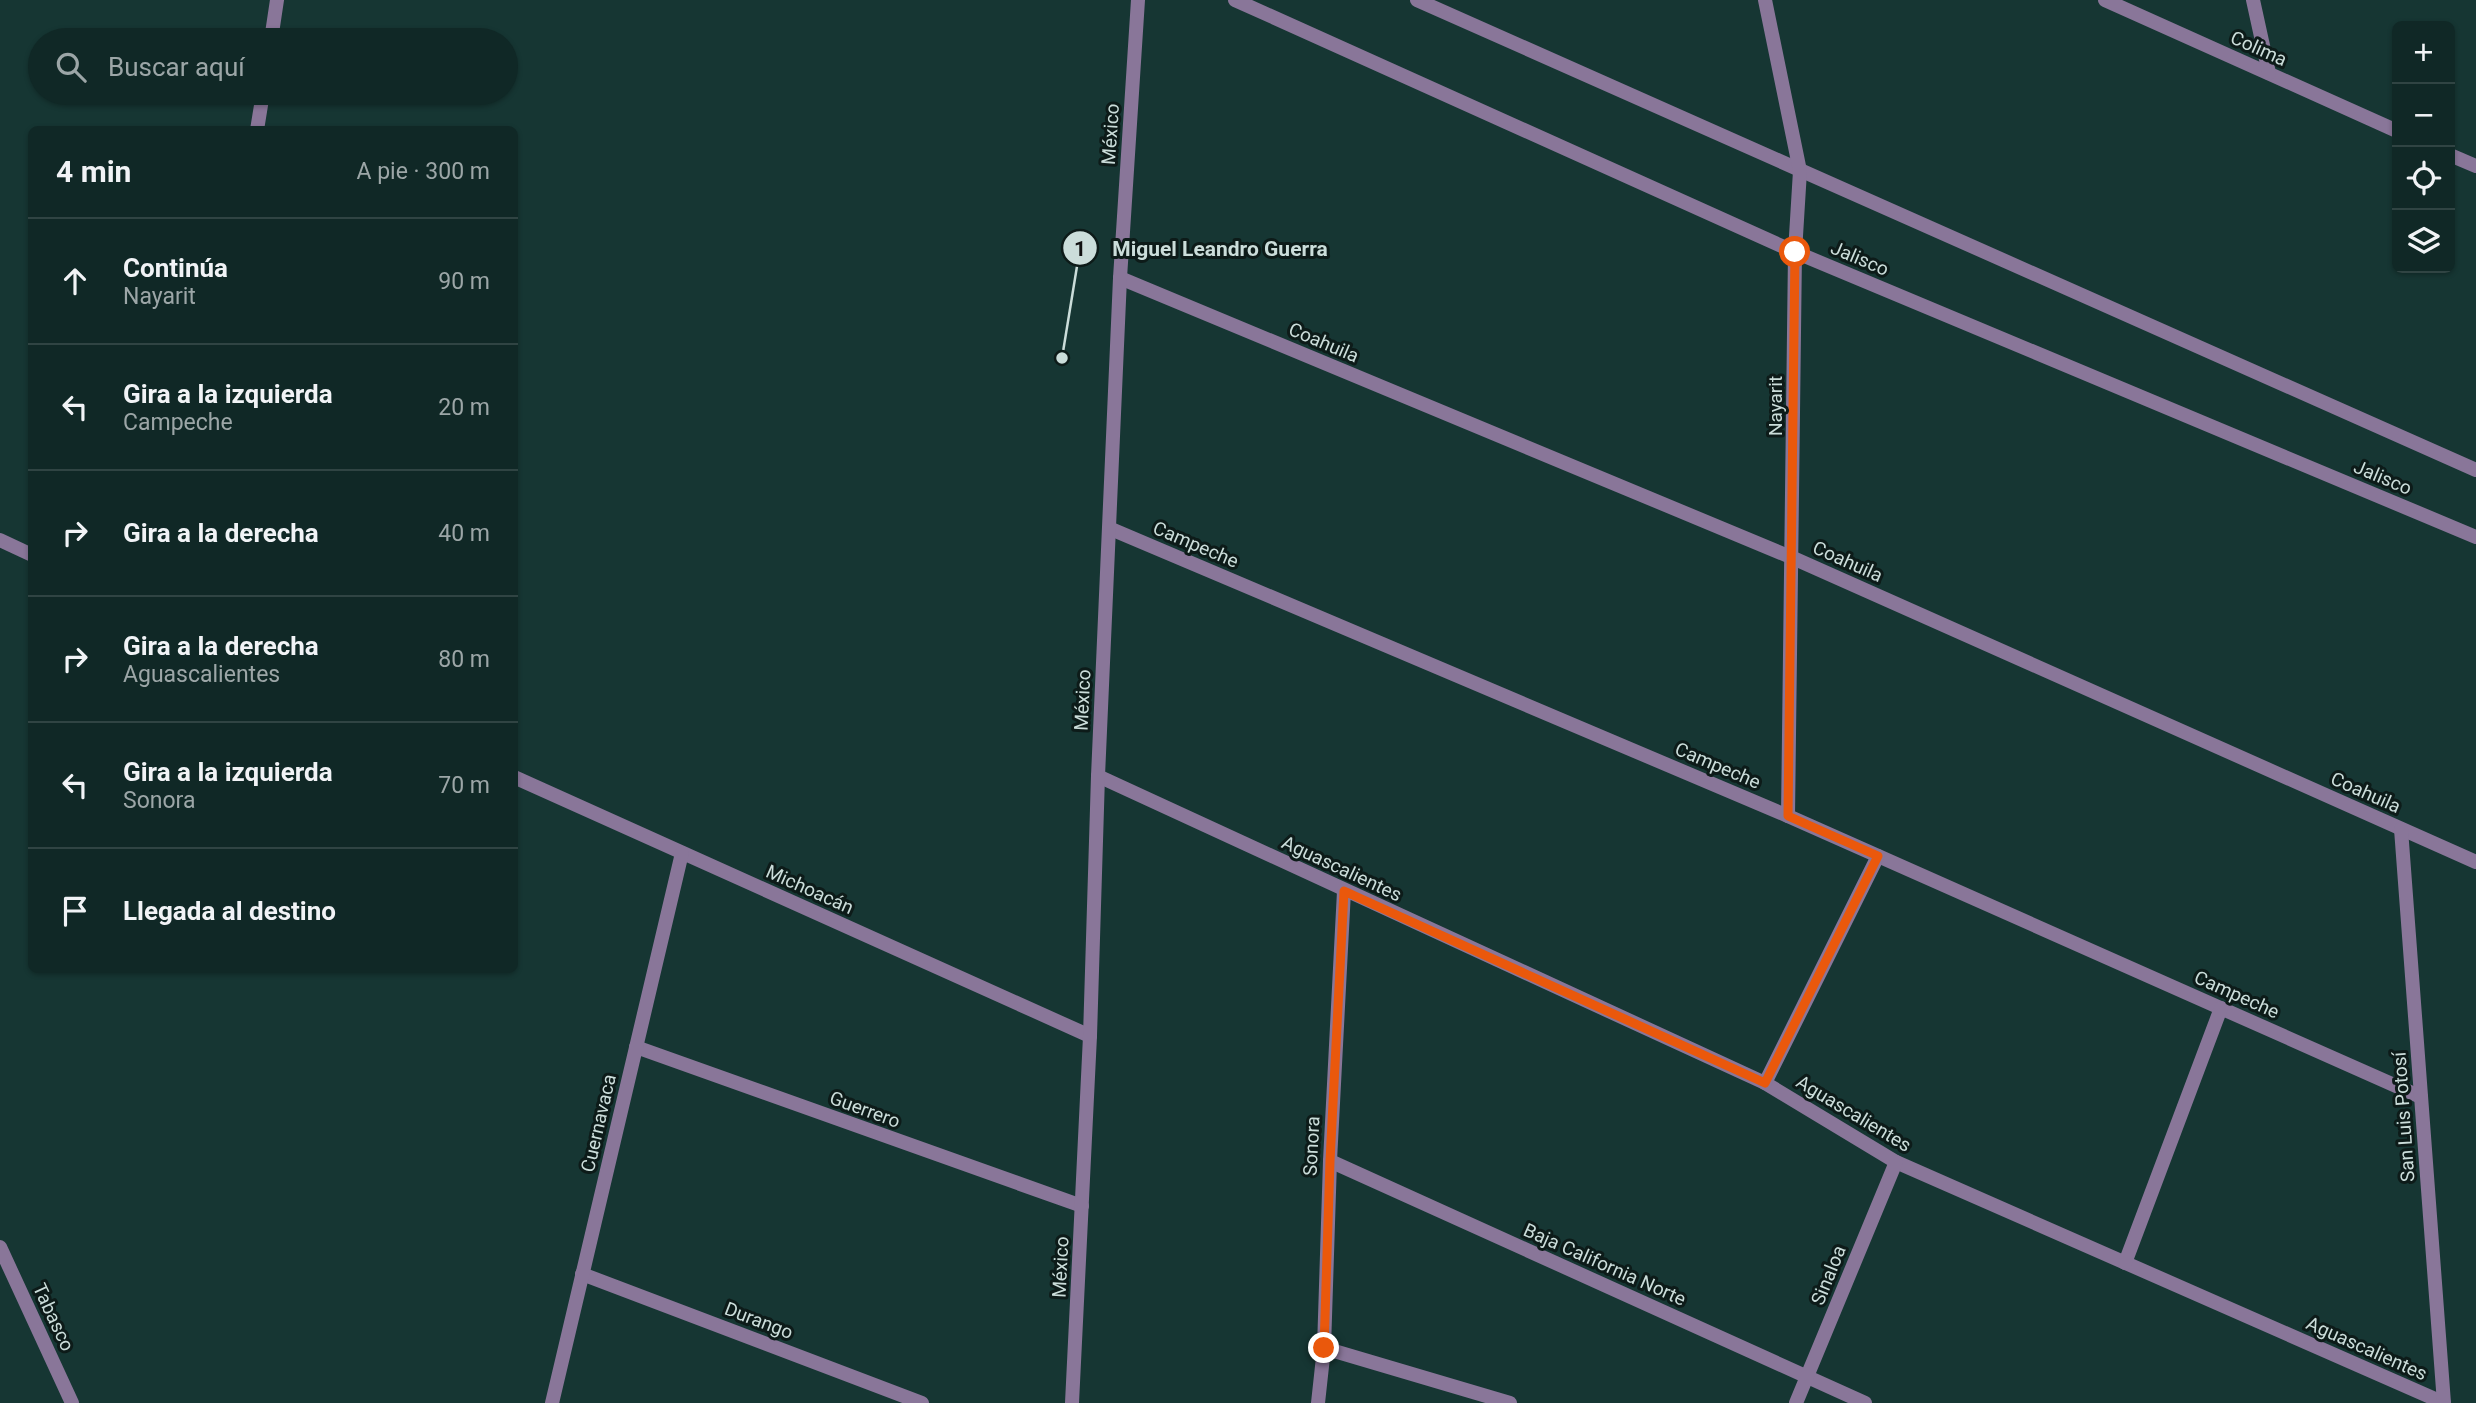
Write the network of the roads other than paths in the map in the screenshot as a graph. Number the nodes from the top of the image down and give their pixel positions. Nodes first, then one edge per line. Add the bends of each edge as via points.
1 (277, 0) edge
2 (1139, 0) edge
3 (1235, 0) edge
4 (1417, 0) edge
5 (1765, 0) edge
6 (2105, 0) edge
7 (2253, 0) edge
8 (273, 28) edge
9 (2269, 73) junction
10 (261, 105) edge
11 (258, 126) edge
12 (2392, 129) edge
13 (2455, 157) edge
14 (2476, 166) edge
15 (1800, 171) junction
16 (1795, 252) junction
17 (1120, 278) junction
18 (2476, 470) edge
19 (1111, 529) junction
20 (2476, 537) edge
21 (0, 540) edge
22 (28, 553) edge
23 (1793, 558) junction
24 (1098, 776) junction
25 (518, 779) edge
26 (1788, 816) junction
27 (2401, 829) junction
28 (682, 853) junction
29 (1878, 856) junction
30 (2476, 862) edge
31 (1344, 891) junction
32 (2221, 1008) junction
33 (1090, 1036) junction
34 (636, 1047) junction
35 (1765, 1083) junction
36 (2421, 1097) junction
37 (1330, 1161) junction
38 (1896, 1162) junction
39 (1082, 1206) junction
40 (0, 1247) edge
41 (2125, 1263) junction
42 (582, 1274) junction
43 (1324, 1348) junction
44 (1807, 1376) junction
45 (72, 1403) edge
46 (552, 1403) edge
47 (922, 1403) edge
48 (1072, 1403) edge
49 (1318, 1403) edge
50 (1510, 1403) edge
51 (1796, 1403) edge
52 (1865, 1403) edge
53 (2444, 1403) edge

1 - 8 street
2 - 17 street, México
3 - 16 street, Jalisco
4 - 15 street
5 - 15 street, Nayarit
6 - 9 street, Colima
7 - 9 street
9 - 12 street, Colima
10 - 11 street
13 - 14 street
15 - 16 street, Nayarit
15 - 18 street
16 - 20 street, Jalisco
16 - 23 street, Nayarit
17 - 19 street, México
17 - 23 street, Coahuila
19 - 24 street, México
19 - 26 street, Campeche
21 - 22 street
23 - 26 street, Nayarit
23 - 27 street, Coahuila
24 - 31 street, Aguascalientes
24 - 33 street, México
25 - 28 street, Michoacán
26 - 29 street, Campeche
27 - 30 street, Coahuila
27 - 36 street, San Luis Potosí
28 - 33 street, Michoacán
28 - 34 street, Cuernavaca
29 - 32 street, Campeche
29 - 35 street
31 - 35 street, Aguascalientes
31 - 37 street, Sonora
32 - 36 street, Campeche
32 - 41 street
33 - 39 street, México
34 - 39 street, Guerrero
34 - 42 street, Cuernavaca
35 - 38 street, Aguascalientes
36 - 53 street, San Luis Potosí
37 - 43 street, Sonora
37 - 44 street, Baja California Norte
38 - 41 street, Aguascalientes
38 - 44 street, Sinaloa
39 - 48 street, México
40 - 45 street, Tabasco
41 - 53 street, Aguascalientes
42 - 46 street, Cuernavaca
42 - 47 street, Durango
43 - 49 street, Sonora
43 - 50 street
44 - 51 street, Sinaloa
44 - 52 street, Baja California Norte

